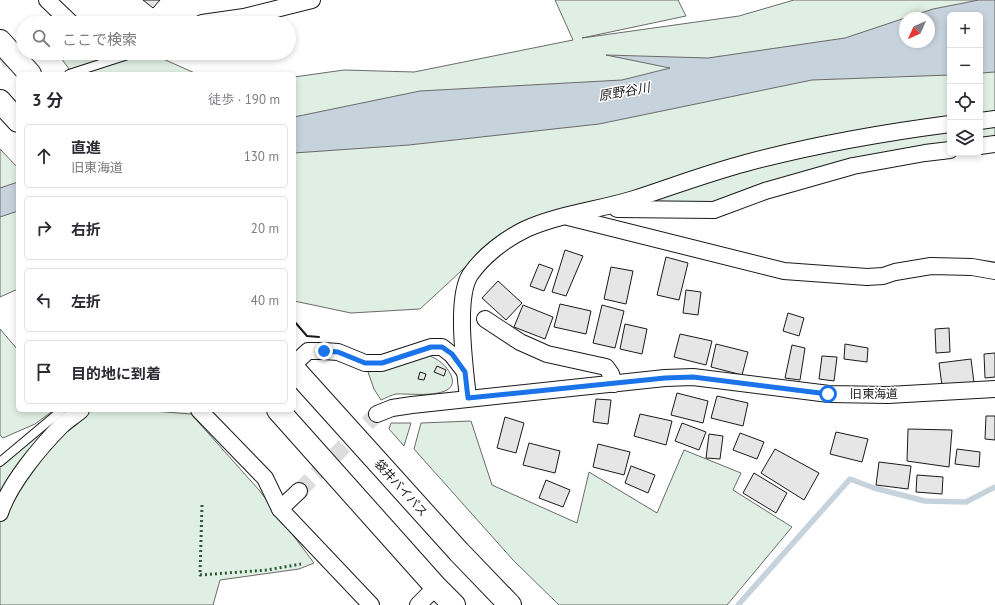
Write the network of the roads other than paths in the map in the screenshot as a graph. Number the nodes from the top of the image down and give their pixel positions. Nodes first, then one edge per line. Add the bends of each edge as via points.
1 (47, 0) edge
2 (312, 0) edge
3 (64, 16) edge
4 (248, 16) edge
5 (0, 40) edge
6 (16, 58) edge
7 (18, 60) edge
8 (112, 60) edge
9 (28, 72) edge
10 (75, 72) edge
11 (0, 101) edge
12 (16, 119) edge
13 (995, 119) edge
14 (983, 121) edge
15 (947, 124) edge
16 (995, 144) edge
17 (983, 146) edge
18 (947, 150) edge
19 (595, 209) junction
20 (566, 216) junction
21 (995, 271) edge
22 (484, 319) dead end
23 (296, 362) edge
24 (296, 371) edge
25 (465, 372) junction
26 (614, 384) junction
27 (995, 389) edge
28 (468, 398) junction
29 (60, 412) edge
30 (79, 412) edge
31 (201, 412) edge
32 (280, 412) edge
33 (377, 414) tunnel mouth
34 (0, 462) edge
35 (299, 491) tunnel mouth
36 (280, 509) junction
37 (0, 513) edge
38 (436, 587) junction
39 (371, 605) edge
40 (418, 605) edge
41 (454, 605) edge
42 (510, 605) edge

1 - 3 street
2 - 4 street
5 - 6 highway
7 - 9 highway
8 - 10 lane
11 - 12 highway
13 - 14 street
15 - 19 street via 839,142 746,163
16 - 17 street
18 - 19 street via 853,166 765,191 714,210
19 - 20 street
20 - 21 street via 784,271 866,277 931,266 972,267
20 - 25 street via 526,229 508,239 479,263 469,277 461,317
22 - 26 street via 520,342 547,354 606,367 612,374
23 - 25 street via 308,351 338,352 365,363 382,363 431,347 442,347 452,354
24 - 42 highway, 袋井バイパス
25 - 28 street
26 - 27 street, 旧東海道 via 693,377 828,394 888,395
26 - 28 street, 旧東海道
28 - 33 street, 旧東海道 via 392,408
29 - 34 lane
30 - 37 street via 62,425 36,455 13,486
31 - 36 street via 265,478
32 - 38 highway
35 - 36 street
36 - 39 street
38 - 40 street
38 - 41 highway

